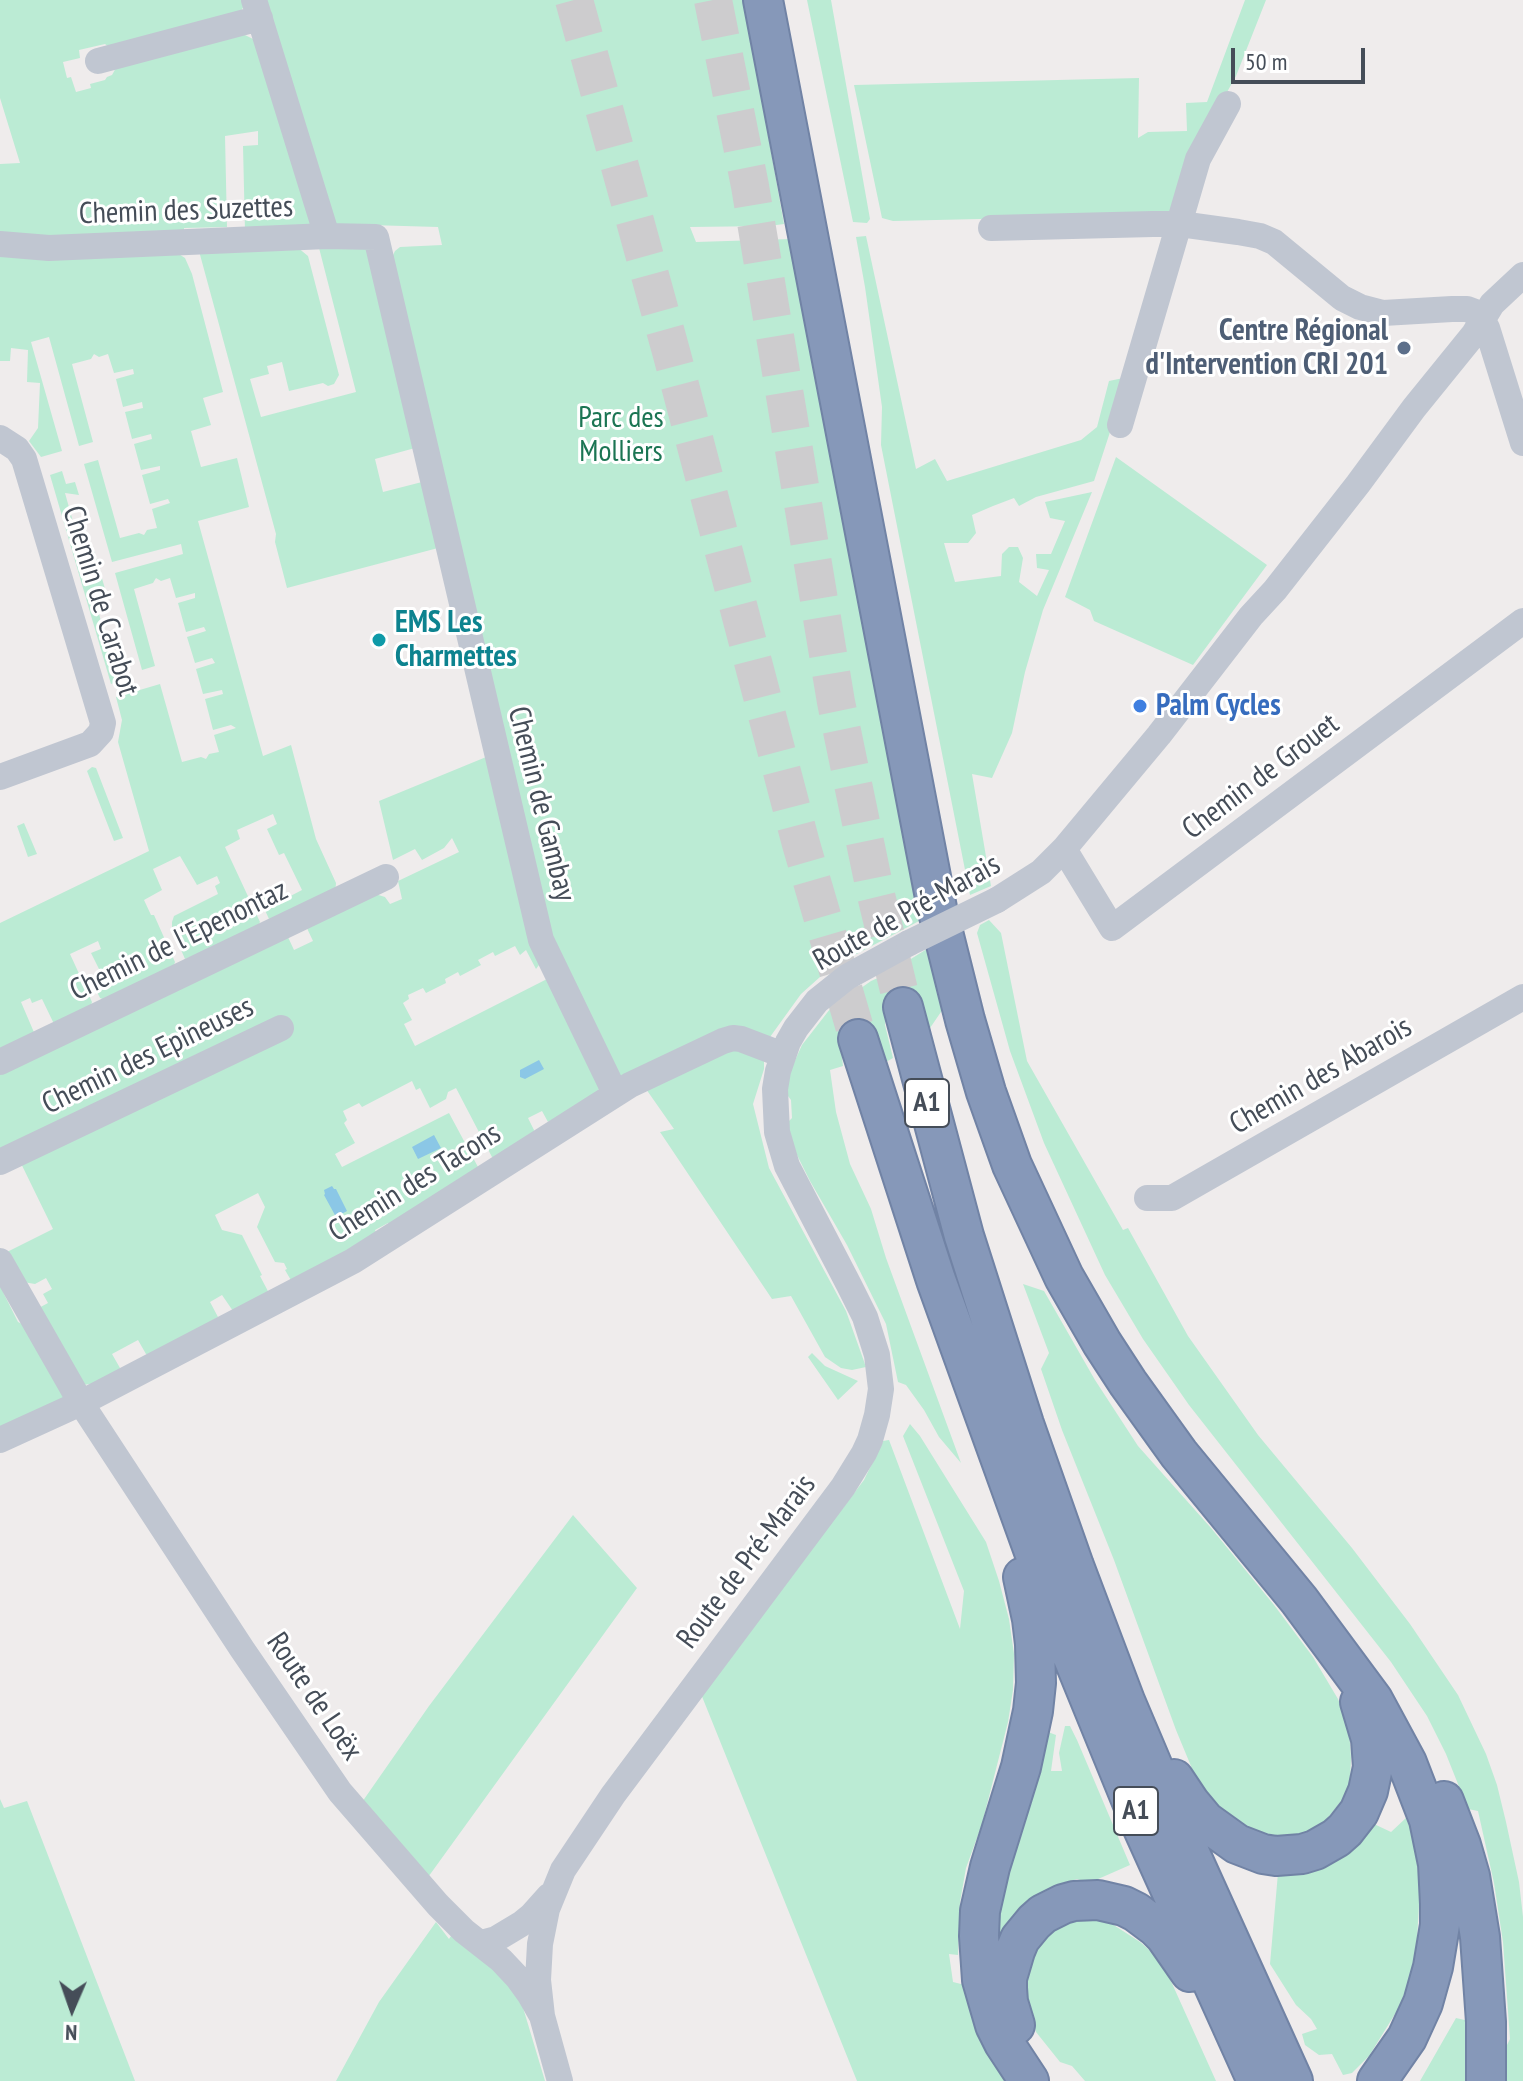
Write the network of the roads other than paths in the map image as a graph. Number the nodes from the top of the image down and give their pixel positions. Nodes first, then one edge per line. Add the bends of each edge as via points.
1 (763, 0) edge
2 (782, 0) edge
3 (257, 9) edge
4 (98, 61) dead end
5 (1228, 104) dead end
6 (1180, 224) junction
7 (991, 228) dead end
8 (327, 236) junction
9 (376, 237) joint
10 (0, 244) edge
11 (1523, 275) edge
12 (1482, 319) junction
13 (1120, 425) dead end
14 (0, 438) edge
15 (1523, 443) edge
16 (1523, 621) edge
17 (0, 777) edge
18 (1064, 849) junction
19 (386, 877) dead end
20 (1523, 997) edge
21 (903, 1007) tunnel mouth
22 (281, 1028) dead end
23 (858, 1039) tunnel mouth
24 (783, 1055) junction
25 (0, 1062) edge
26 (615, 1093) junction
27 (0, 1162) edge
28 (1147, 1198) dead end
29 (0, 1261) edge
30 (81, 1403) junction
31 (985, 1419) junction
32 (0, 1440) edge
33 (1335, 1648) junction
34 (1125, 1701) junction
35 (1438, 1787) junction
36 (554, 1889) junction
37 (481, 1943) junction
38 (542, 2016) junction
39 (1254, 2074) edge
40 (560, 2081) edge
41 (1029, 2081) edge
42 (1050, 2081) edge
43 (1293, 2081) edge
44 (1377, 2081) edge
45 (1397, 2081) edge
46 (1486, 2081) edge

1 - 33 highway via 937,908 1000,1131 1064,1277 1128,1383
2 - 35 highway via 950,885 1014,1114 1061,1225 1126,1342 1200,1449 1354,1640 1402,1712
3 - 4 street
3 - 8 street
5 - 6 street via 1198,159
6 - 7 street
6 - 12 street via 1274,242 1360,307 1383,313 1467,309
6 - 13 street
8 - 9 street, Chemin des Suzettes
8 - 10 street, Chemin des Suzettes via 49,248
9 - 26 street, Chemin de Gambay via 541,940
11 - 12 street, Route de Pré-Marais
12 - 15 street
12 - 18 street, Route de Pré-Marais via 1275,590
14 - 17 street, Chemin de Carabot via 24,459 103,723 90,744
16 - 18 street, Chemin de Grouet via 1112,928
18 - 24 street, Route de Pré-Marais, bridge via 1041,872 997,900 847,977 806,1014
19 - 25 street, Chemin de l'Epenontaz
20 - 28 street, Chemin des Abarois via 1172,1198
21 - 34 highway, A1 via 993,1331
22 - 27 street, Chemin des Epineuses
23 - 31 highway, A1
24 - 26 street, Chemin des Tacons via 733,1038
24 - 36 street, Route de Pré-Marais via 775,1089 777,1132 787,1166 872,1336 881,1389 874,1429 843,1487 613,1795
26 - 30 street, Chemin des Tacons via 353,1261
29 - 30 street
30 - 32 street
30 - 37 street, Route de Loëx via 340,1792 438,1905
31 - 39 highway, A1 via 1121,1778
31 - 41 highway via 1032,1619 1036,1664 1029,1737 980,1911 980,1955 995,2025
33 - 34 highway via 1368,1724 1371,1780 1359,1812 1345,1830 1302,1854 1250,1850 1205,1821
33 - 44 highway via 1378,1707 1407,1763 1429,1820 1440,1883 1440,1925 1428,1985 1407,2038
34 - 43 highway, A1
35 - 45 highway via 1455,1885 1454,1935 1438,2005
35 - 46 highway via 1461,1845 1476,1908 1484,1977
36 - 37 street via 521,1924
36 - 38 street via 540,1944
37 - 38 street, Route de Loëx via 517,1977
38 - 40 street, Route de Loëx
39 - 42 highway via 1173,1945 1156,1927 1124,1906 1086,1900 1063,1904 1034,1922 1020,1939 1007,1978 1018,2034

